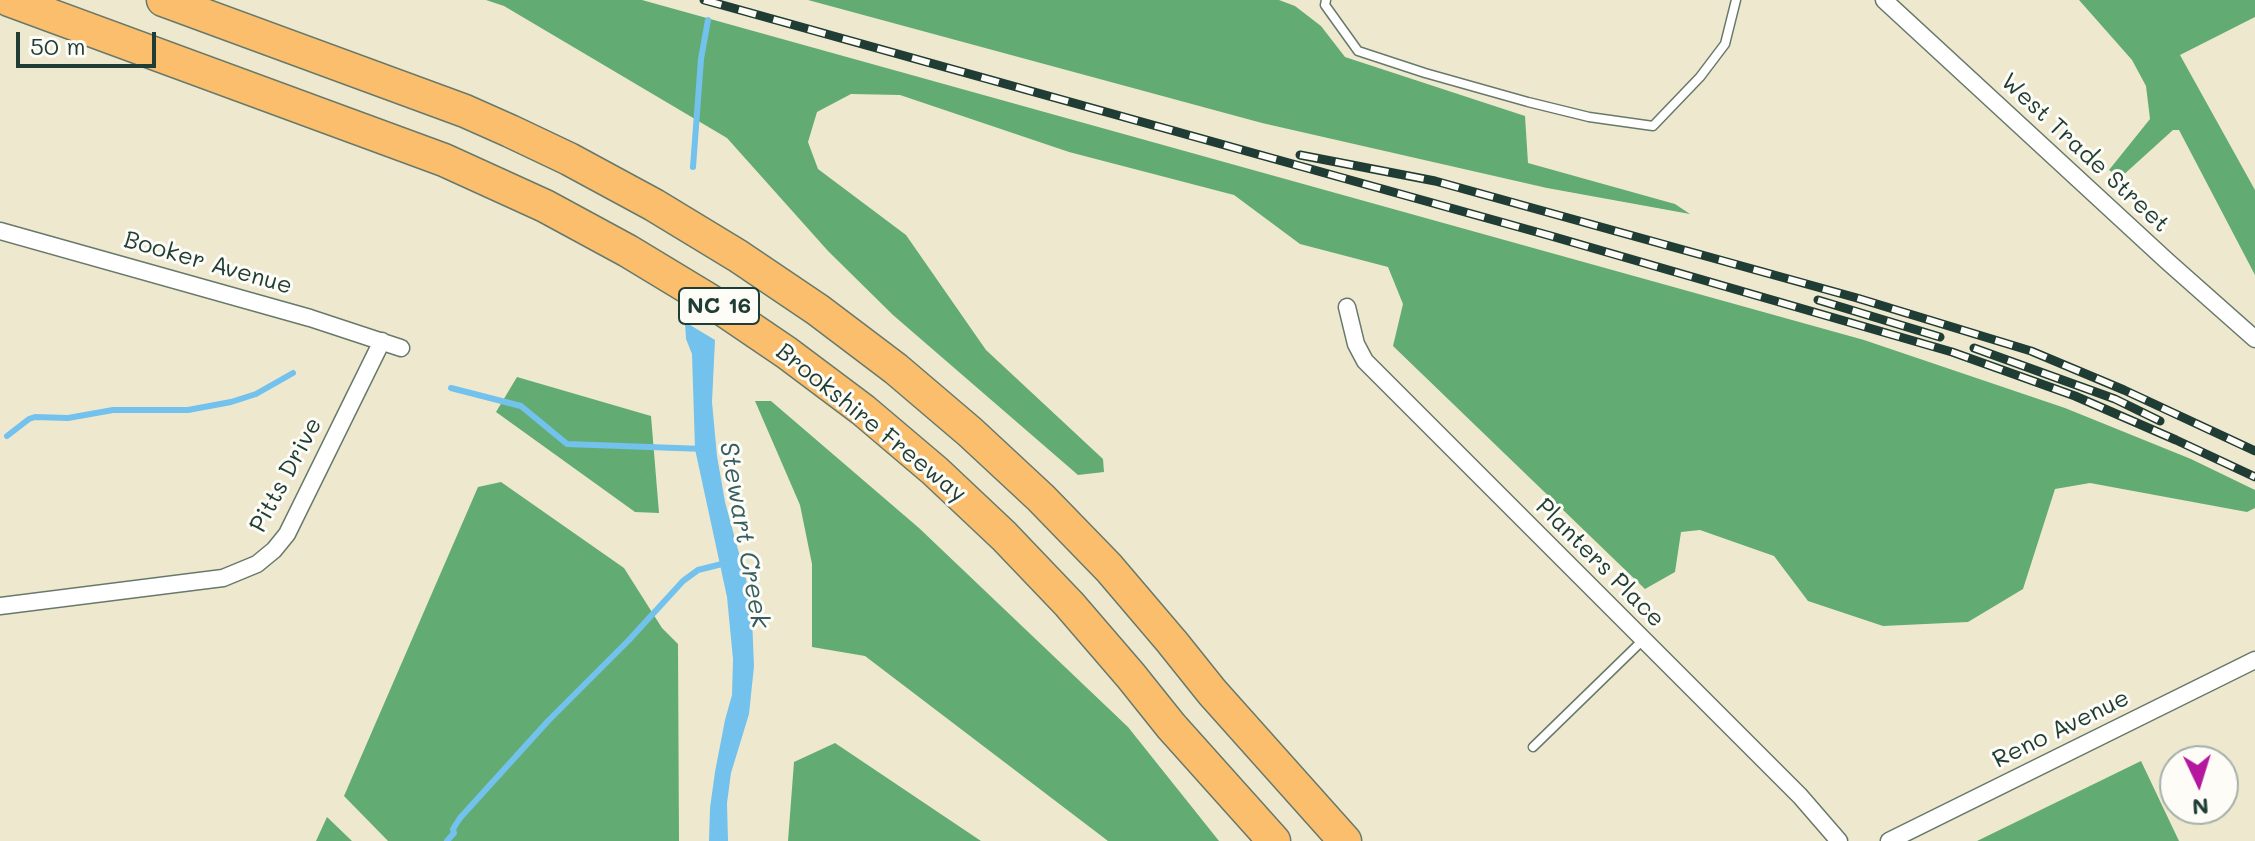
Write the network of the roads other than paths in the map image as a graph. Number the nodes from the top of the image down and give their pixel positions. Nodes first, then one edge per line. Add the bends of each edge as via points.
1 (9, 0) edge
2 (163, 0) edge
3 (1326, 0) edge
4 (1736, 0) edge
5 (1884, 0) edge
6 (0, 231) edge
7 (1347, 307) dead end
8 (2255, 339) edge
9 (382, 341) junction
10 (401, 348) dead end
11 (0, 606) edge
12 (1643, 640) junction
13 (2255, 660) edge
14 (1533, 747) dead end
15 (1274, 841) edge
16 (1345, 841) edge
17 (1839, 841) edge
18 (1889, 841) edge

1 - 15 highway, Brookshire Freeway / NC 16 via 444,160 559,214 709,300 863,410 1004,536
2 - 16 highway, NC 16 via 510,131 654,205 818,310 928,396 1041,498 1109,568
3 - 4 lane via 1358,51 1528,102 1653,126 1725,44
5 - 8 street, West Trade Street
6 - 9 street, Booker Avenue
7 - 12 street, Planters Place via 1365,361
9 - 10 street, Booker Avenue
9 - 11 street, Pitts Drive via 287,534 257,564 223,578
12 - 14 lane
12 - 17 street, Planters Place
13 - 18 street, Reno Avenue

